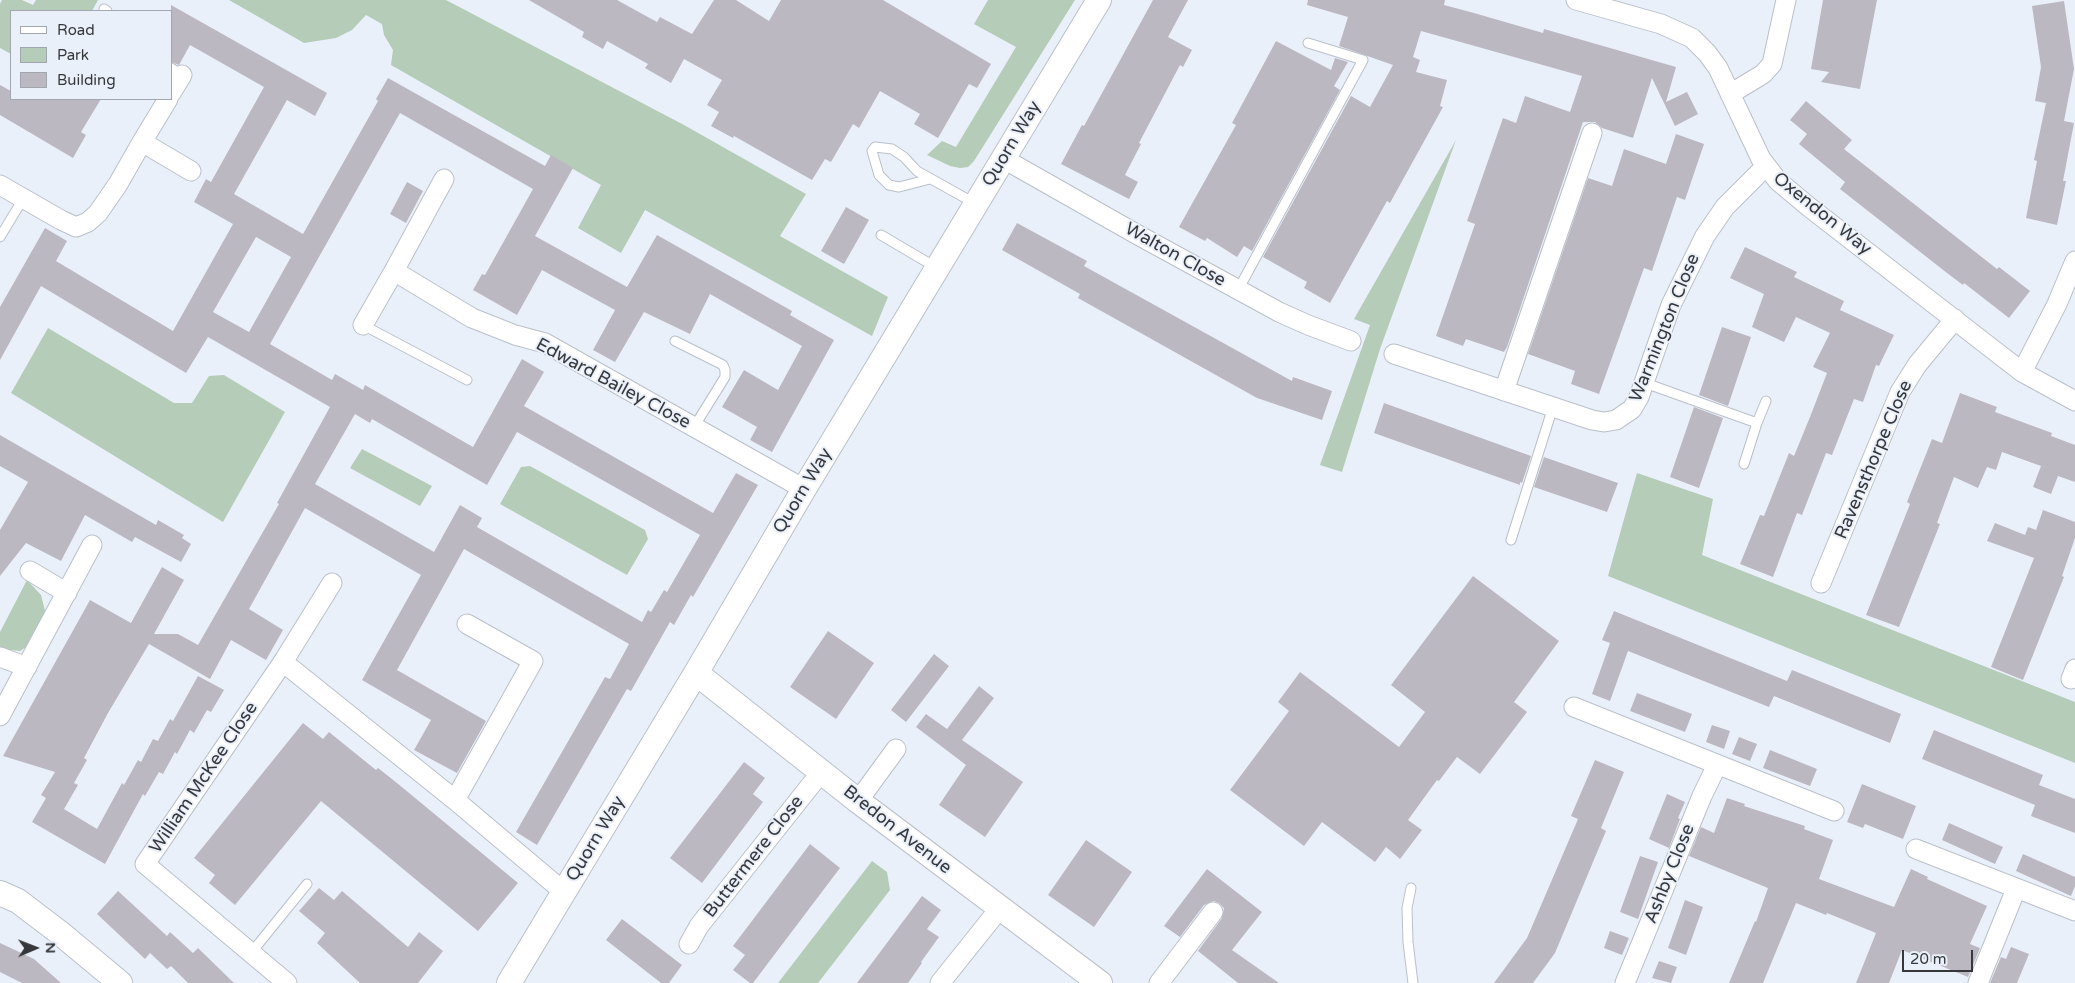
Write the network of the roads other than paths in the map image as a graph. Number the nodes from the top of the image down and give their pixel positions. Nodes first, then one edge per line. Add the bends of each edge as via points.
1 (1100, 0) edge
2 (1576, 0) edge
3 (1786, 0) edge
4 (1308, 43) dead end
5 (177, 71) edge
6 (172, 89) edge
7 (1730, 94) junction
8 (167, 100) edge
9 (1592, 133) dead end
10 (142, 142) junction
11 (1004, 158) junction
12 (1766, 166) junction
13 (191, 171) dead end
14 (444, 179) dead end
15 (930, 179) junction
16 (0, 185) edge
17 (23, 199) junction
18 (976, 204) junction
19 (881, 235) dead end
20 (0, 237) edge
21 (2075, 261) edge
22 (938, 268) junction
23 (394, 271) junction
24 (1238, 290) junction
25 (1954, 319) junction
26 (363, 325) joint
27 (676, 341) dead end
28 (1351, 341) dead end
29 (1394, 354) dead end
30 (2022, 372) junction
31 (467, 380) dead end
32 (1645, 383) junction
33 (1504, 391) junction
34 (1766, 402) dead end
35 (2075, 402) edge
36 (1553, 407) junction
37 (1757, 423) junction
38 (694, 427) junction
39 (1744, 464) dead end
40 (804, 489) junction
41 (1511, 540) dead end
42 (92, 545) dead end
43 (30, 571) dead end
44 (332, 583) dead end
45 (1821, 583) dead end
46 (67, 592) junction
47 (467, 624) dead end
48 (0, 657) edge
49 (283, 662) junction
50 (27, 667) junction
51 (696, 673) junction
52 (1574, 707) dead end
53 (0, 716) edge
54 (896, 749) dead end
55 (1717, 765) junction
56 (822, 771) junction
57 (455, 800) junction
58 (858, 801) junction
59 (1834, 811) dead end
60 (1916, 849) dead end
61 (307, 884) dead end
62 (1411, 888) dead end
63 (2016, 888) junction
64 (564, 892) junction
65 (0, 893) edge
66 (1000, 908) junction
67 (2075, 911) edge
68 (1213, 912) dead end
69 (689, 944) dead end
70 (251, 954) junction
71 (120, 983) edge
72 (287, 983) edge
73 (508, 983) edge
74 (940, 983) edge
75 (1100, 983) edge
76 (1159, 983) edge
77 (1413, 983) edge
78 (1625, 983) edge
79 (1978, 983) edge

1 - 11 street, Quorn Way
2 - 7 street, Oxendon Way via 1662,24 1692,38 1714,60
3 - 7 street via 1772,64 1768,70
4 - 24 lane via 1363,60
5 - 6 street
7 - 12 street, Oxendon Way
8 - 10 street
9 - 33 street
10 - 13 street
10 - 17 street via 118,184 88,222 76,226
11 - 18 street, Quorn Way
11 - 24 street, Walton Close
12 - 25 street, Oxendon Way via 1798,198
12 - 32 street, Warmington Close via 1725,207 1701,243 1672,305
14 - 23 street
15 - 15 lane via 899,187 889,185 879,176 872,151 874,147 892,149
15 - 18 lane
16 - 17 street
17 - 20 lane
18 - 22 street, Quorn Way
19 - 22 lane
21 - 30 street
22 - 40 street, Quorn Way
23 - 26 street
23 - 38 street, Edward Bailey Close via 472,318 545,343
24 - 28 street, Walton Close via 1294,320
25 - 30 street, Oxendon Way
25 - 45 street, Ravensthorpe Close via 1916,365 1900,392
26 - 31 lane
27 - 38 lane via 725,370 725,377
29 - 33 street, Warmington Close
30 - 35 street, Oxendon Way
32 - 36 street, Warmington Close via 1636,404 1616,420 1592,420
32 - 37 lane
33 - 36 street, Warmington Close
34 - 37 lane
36 - 41 lane
37 - 39 lane
38 - 40 street, Edward Bailey Close
40 - 51 street, Quorn Way
42 - 46 street
43 - 46 street
44 - 49 street, William McKee Close
46 - 50 street
47 - 57 street via 533,661
48 - 50 street
49 - 57 street
49 - 70 street, William McKee Close via 145,864
50 - 53 street
51 - 56 street, Bredon Avenue
51 - 64 street, Quorn Way
52 - 55 street
54 - 58 street
55 - 59 street
55 - 78 street, Ashby Close
56 - 58 street, Bredon Avenue
56 - 69 street, Buttermere Close via 699,926
57 - 64 street
58 - 66 street, Bredon Avenue
60 - 63 street
61 - 70 lane
62 - 77 lane via 1407,908
63 - 67 street
63 - 79 street
64 - 73 street, Quorn Way
65 - 71 street via 18,901
66 - 74 street
66 - 75 street, Bredon Avenue
68 - 76 street
70 - 72 street, William McKee Close

